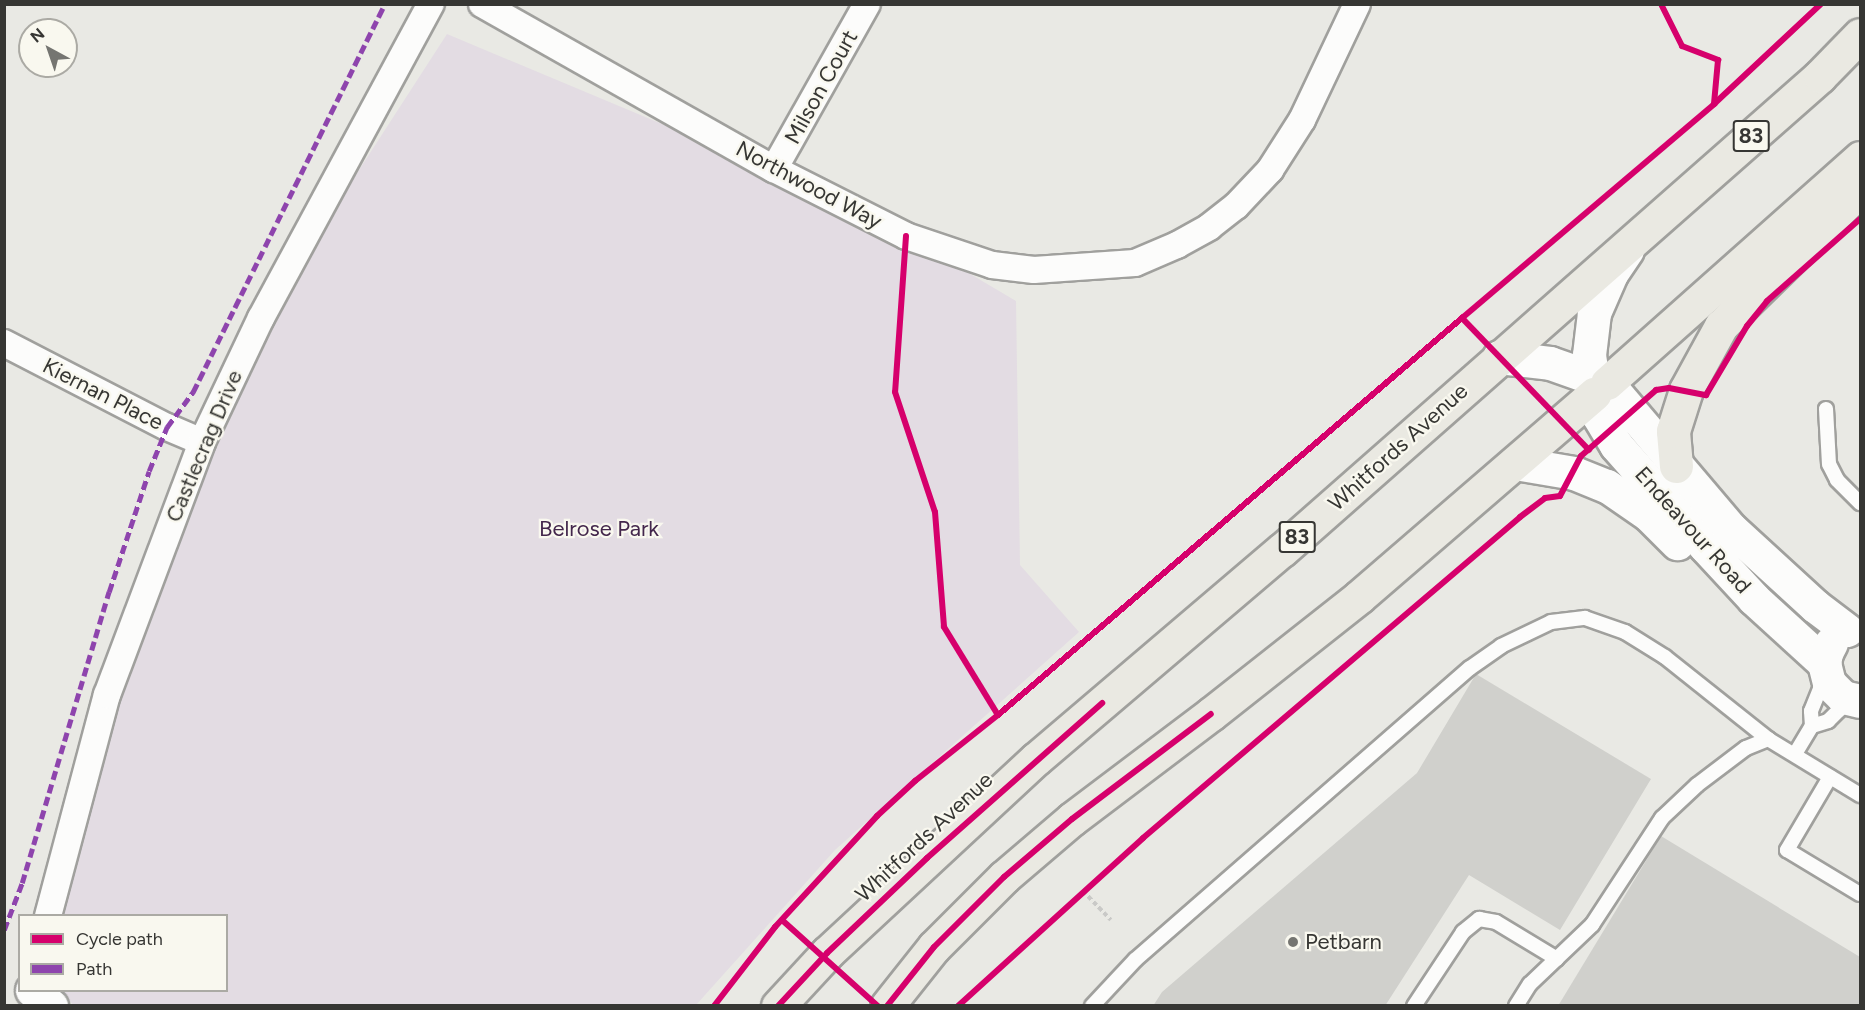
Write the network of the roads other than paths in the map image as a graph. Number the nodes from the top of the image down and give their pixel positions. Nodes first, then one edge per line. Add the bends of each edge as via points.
1 (431, 4) edge
2 (482, 4) edge
3 (867, 4) edge
4 (1357, 4) edge
5 (1860, 34) edge
6 (1860, 158) edge
7 (774, 170) junction
8 (1860, 190) edge
9 (1638, 234) junction
10 (4, 343) edge
11 (1499, 357) junction
12 (1598, 385) junction
13 (1826, 410) dead end
14 (202, 442) junction
15 (1515, 463) junction
16 (1676, 466) junction
17 (1860, 503) edge
18 (1789, 628) junction
19 (1854, 629) edge
20 (1838, 684) edge
21 (1812, 726) junction
22 (1768, 738) junction
23 (1795, 754) junction
24 (1830, 777) junction
25 (1860, 795) edge
26 (1860, 894) edge
27 (48, 914) edge
28 (1557, 958) junction
29 (29, 992) edge
30 (33, 992) edge
31 (21, 1005) edge
32 (51, 1005) edge
33 (778, 1005) edge
34 (887, 1005) edge
35 (1092, 1005) edge
36 (1414, 1005) edge
37 (1516, 1005) edge

1 - 14 street, Castlecrag Drive via 261,318
2 - 7 street, Northwood Way
3 - 7 street, Milson Court
4 - 7 street, Northwood Way via 1302,120 1270,170 1236,206 1209,227 1135,263 1034,270 992,265 906,236
5 - 9 main road, Whitfords Avenue / 83 via 1820,76
6 - 12 main road
8 - 16 main road via 1721,326 1683,401 1673,431
9 - 11 main road, Whitfords Avenue / 83
9 - 12 street, Endeavour Road via 1611,273 1594,313 1589,355
10 - 14 street, Kiernan Place via 167,428
11 - 12 street via 1550,363
11 - 33 main road, Whitfords Avenue / 83 via 1282,550 1028,767 827,953
12 - 15 main road
12 - 16 street, Endeavour Road
12 - 18 street, Endeavour Road via 1598,415 1616,445 1754,599
13 - 17 lane via 1829,464 1837,480
14 - 27 street, Castlecrag Drive via 106,695
15 - 18 street via 1574,473 1607,486 1649,515 1769,629
15 - 34 main road via 1359,597 1004,876 934,946
16 - 19 street, Endeavour Road via 1731,529 1815,606
18 - 20 street, Endeavour Road
19 - 20 street via 1831,644
20 - 21 lane via 1810,711
20 - 21 lane via 1839,710 1828,722
21 - 23 lane
22 - 23 lane
22 - 28 lane via 1746,748 1662,818 1592,925
22 - 35 lane via 1665,657 1625,632 1584,618 1551,622 1501,646 1470,668 1135,960
23 - 24 lane
24 - 25 lane
24 - 26 lane via 1787,850
28 - 36 lane via 1496,922 1479,919 1463,932
28 - 37 lane via 1530,984
29 - 31 street
30 - 32 street

